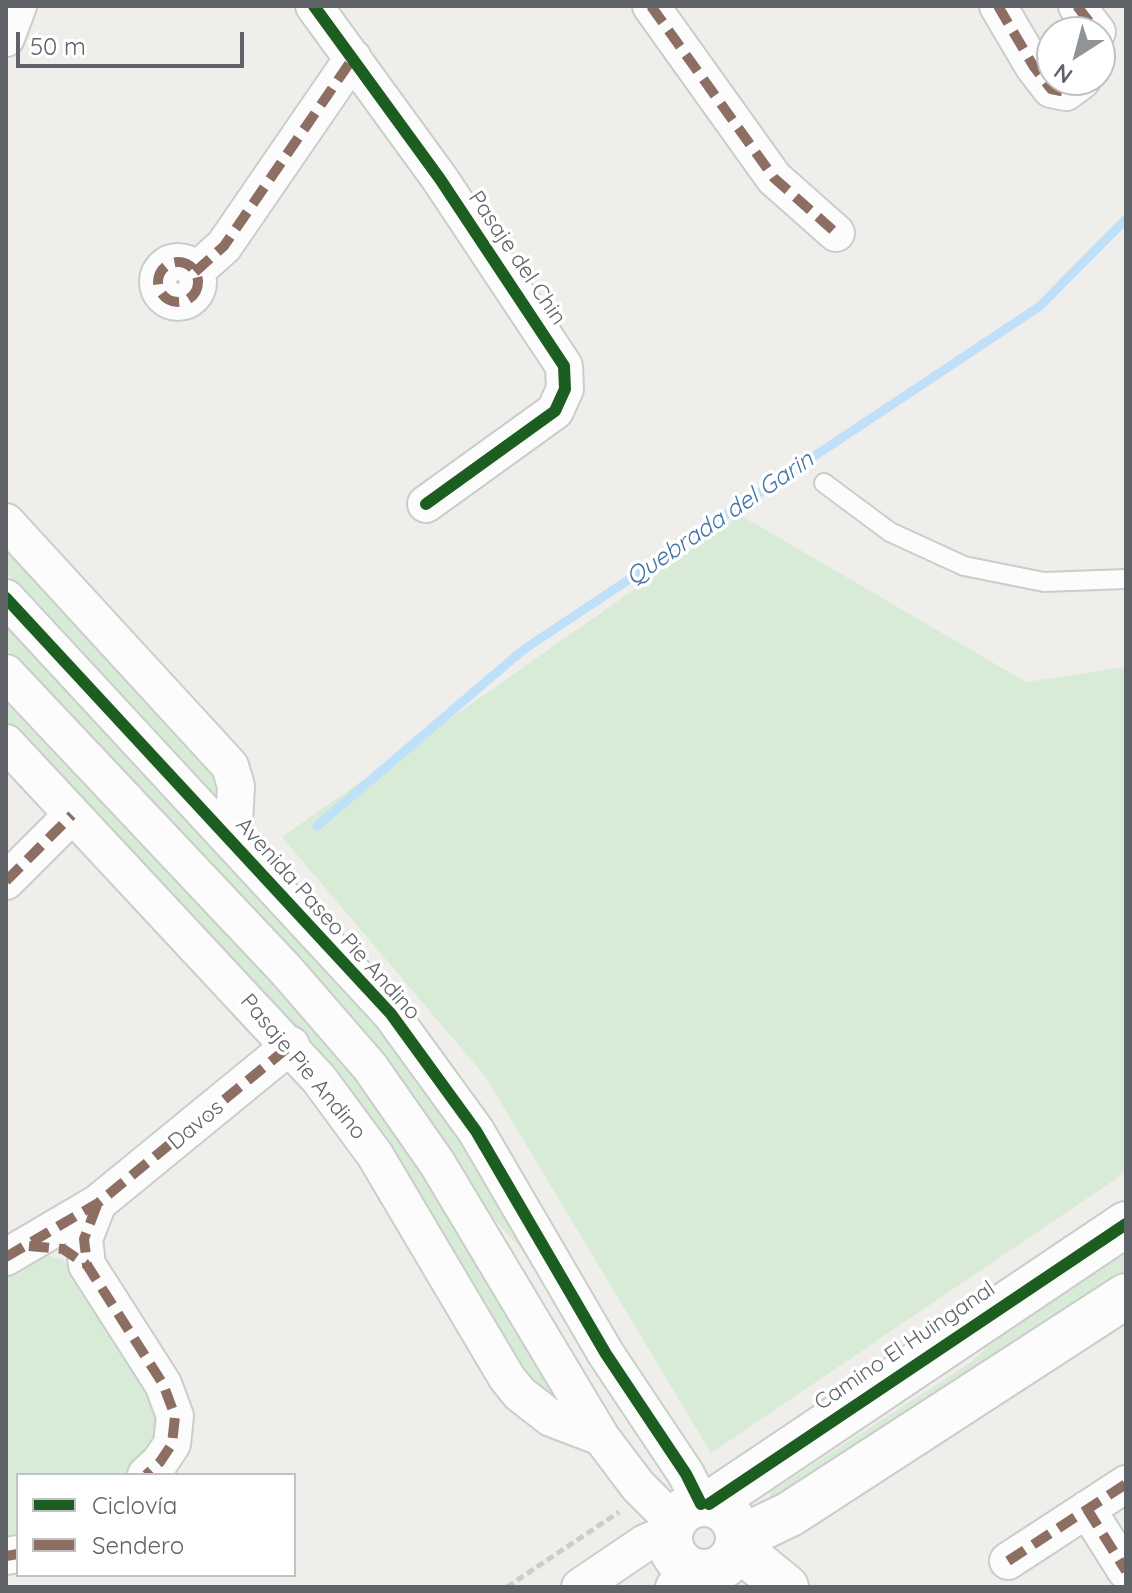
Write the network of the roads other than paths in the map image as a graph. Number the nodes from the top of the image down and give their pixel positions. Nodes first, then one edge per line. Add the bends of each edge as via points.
1 (18, 6) edge
2 (314, 6) edge
3 (651, 6) edge
4 (998, 6) edge
5 (6, 38) edge
6 (353, 58) junction
7 (1036, 66) edge
8 (836, 233) dead end
9 (195, 272) dead end
10 (824, 483) dead end
11 (426, 504) dead end
12 (6, 522) edge
13 (1126, 579) edge
14 (6, 598) edge
15 (6, 673) edge
16 (6, 743) edge
17 (72, 815) junction
18 (233, 843) junction
19 (6, 881) edge
20 (291, 1045) junction
21 (98, 1203) junction
22 (1126, 1224) edge
23 (14, 1252) edge
24 (87, 1265) junction
25 (1126, 1296) edge
26 (601, 1437) junction
27 (148, 1473) edge
28 (1126, 1484) edge
29 (1087, 1509) junction
30 (689, 1516) junction
31 (1008, 1561) dead end
32 (711, 1567) edge
33 (1126, 1571) edge
34 (580, 1587) edge
35 (786, 1587) edge

1 - 5 street
2 - 6 street, Pasaje del Chin
3 - 8 street via 774,178
4 - 7 street
6 - 9 street via 224,246
6 - 11 street, Pasaje del Chin via 560,355 566,377 555,411
10 - 13 lane via 890,532 964,566 1044,582
12 - 18 street via 230,766 236,786
14 - 18 street, Avenida Paseo Pie Andino
15 - 26 street via 286,970 370,1067 437,1163
16 - 17 street, Pasaje Pie Andino
17 - 19 street
17 - 20 street, Pasaje Pie Andino
18 - 30 street, Avenida Paseo Pie Andino via 341,956 437,1074 498,1167 606,1354 686,1474
20 - 21 street, Davos
20 - 26 street, Pasaje Pie Andino via 375,1155 507,1378 551,1418
21 - 23 street, Davos
21 - 24 street via 84,1239
22 - 30 street, Camino El Huinganal
23 - 24 street, Davos via 50,1245
24 - 27 street, Davos via 171,1399 172,1444
25 - 32 street
26 - 30 street via 638,1486
28 - 29 street
29 - 31 street
29 - 33 street
30 - 32 street via 676,1556
30 - 32 street via 727,1513 733,1520
30 - 34 street, Camino El Huinganal
32 - 35 street

